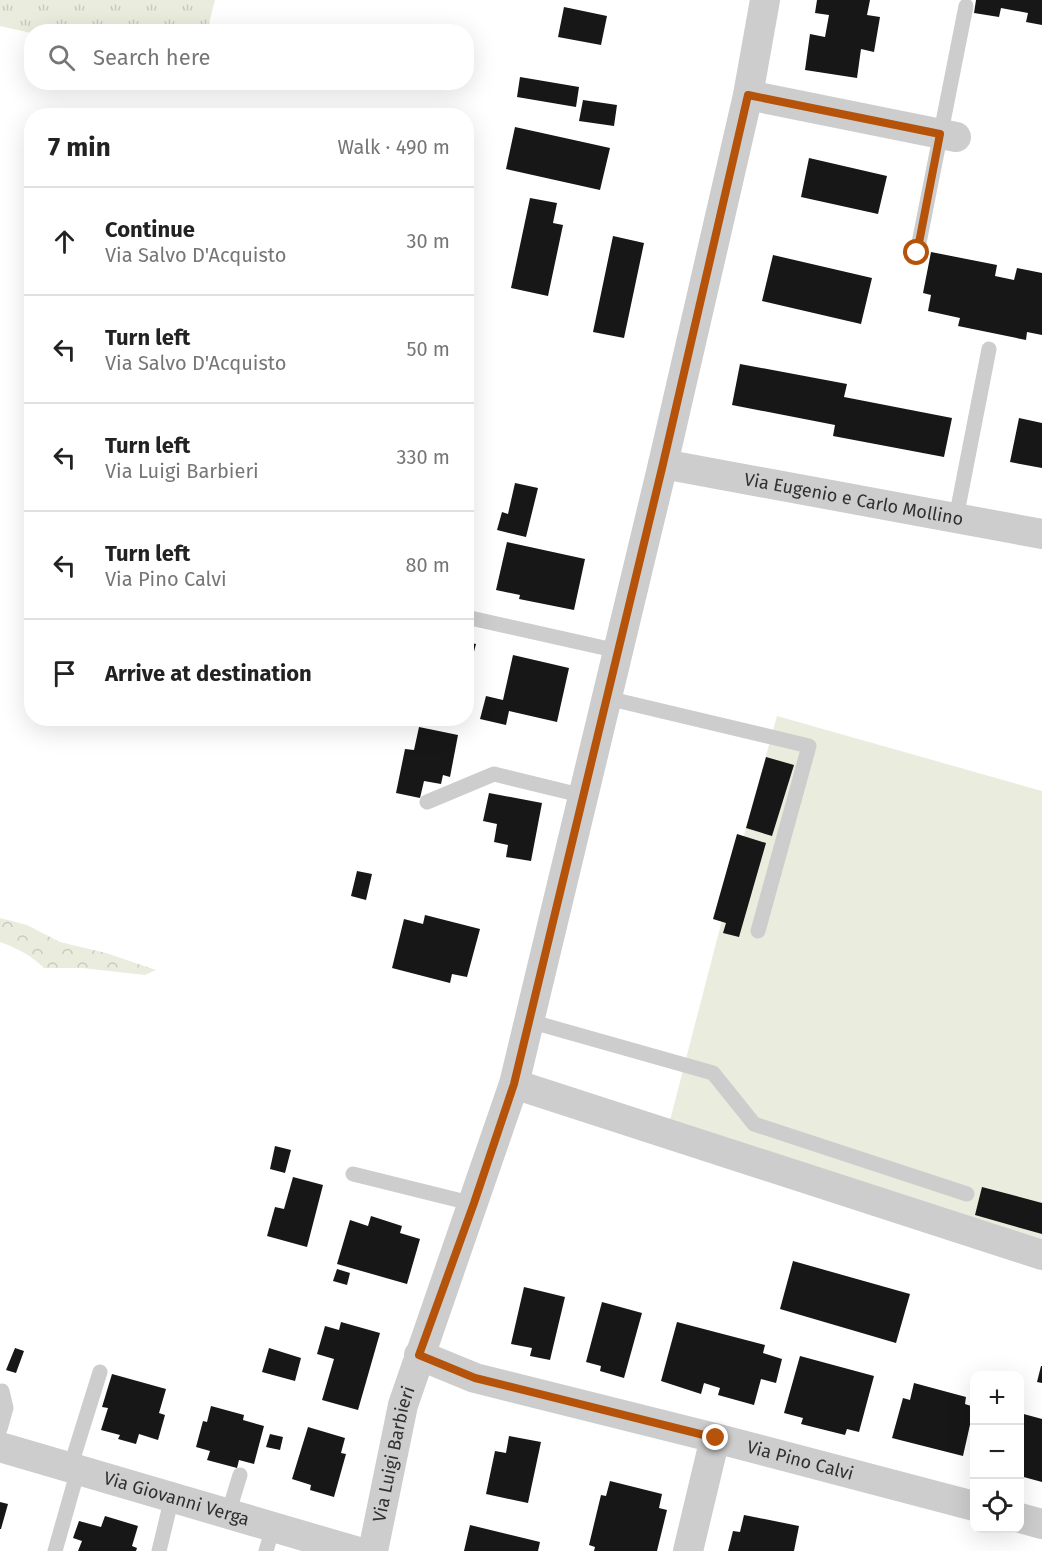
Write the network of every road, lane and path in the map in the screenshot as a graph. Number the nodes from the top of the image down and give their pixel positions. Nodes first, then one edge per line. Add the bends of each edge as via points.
1 (765, 0) edge
2 (966, 6) dead end
3 (748, 95) junction
4 (948, 135) junction
5 (917, 253) dead end
6 (989, 349) dead end
7 (663, 464) junction
8 (956, 518) junction
9 (1042, 534) edge
10 (474, 619) edge
11 (618, 651) junction
12 (607, 698) junction
13 (584, 796) junction
14 (428, 802) dead end
15 (758, 931) dead end
16 (529, 1021) junction
17 (514, 1084) junction
18 (353, 1174) dead end
19 (967, 1194) dead end
20 (474, 1203) junction
21 (1042, 1255) edge
22 (419, 1355) junction
23 (100, 1372) dead end
24 (2, 1391) dead end
25 (0, 1429) edge
26 (716, 1438) junction
27 (0, 1447) edge
28 (74, 1469) junction
29 (240, 1475) dead end
30 (172, 1497) junction
31 (970, 1505) edge
32 (228, 1514) junction
33 (1024, 1519) edge
34 (1042, 1524) edge
35 (269, 1539) edge
36 (55, 1551) edge
37 (159, 1551) edge
38 (355, 1551) edge
39 (373, 1551) edge
40 (688, 1551) edge

1 - 3 street, Via Luigi Barbieri
2 - 4 lane
3 - 4 street
3 - 7 street, Via Luigi Barbieri
4 - 5 lane
6 - 8 lane
7 - 8 street, Via Eugenio e Carlo Mollino
7 - 11 street, Via Luigi Barbieri
8 - 9 street, Via Eugenio e Carlo Mollino
10 - 11 lane
11 - 12 street, Via Luigi Barbieri
12 - 13 street, Via Luigi Barbieri
12 - 15 lane via 809,746
13 - 14 lane via 494,774
13 - 16 street, Via Luigi Barbieri
16 - 17 street, Via Luigi Barbieri
16 - 19 lane via 713,1073 754,1124
17 - 20 street, Via Luigi Barbieri
17 - 21 street
18 - 20 lane
20 - 22 street, Via Luigi Barbieri
22 - 26 street, Via Pino Calvi via 475,1378
22 - 39 street, Via Luigi Barbieri via 403,1405
23 - 28 lane
24 - 25 lane via 6,1408
26 - 31 street, Via Pino Calvi
26 - 40 street
27 - 28 street, Via Giovanni Verga
28 - 30 street, Via Giovanni Verga
28 - 36 lane
29 - 32 lane
30 - 32 street, Via Giovanni Verga
30 - 37 lane
32 - 35 street, Via Giovanni Verga
33 - 34 street
35 - 38 street, Via Giovanni Verga

